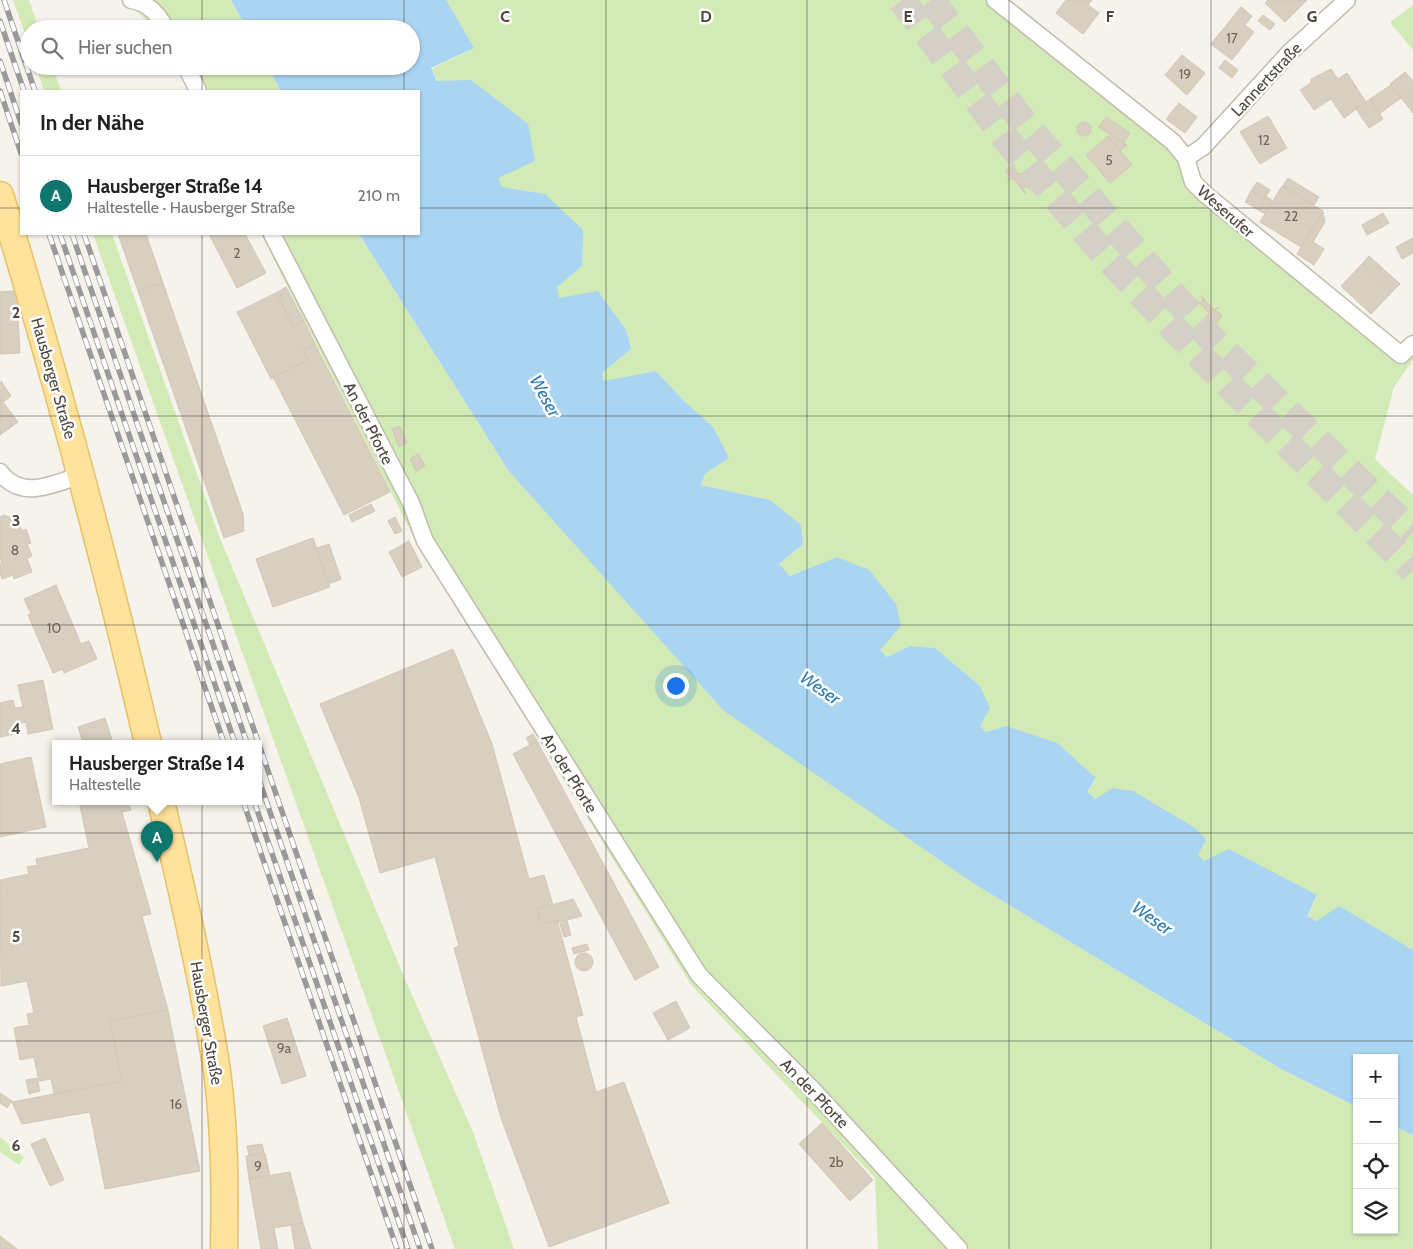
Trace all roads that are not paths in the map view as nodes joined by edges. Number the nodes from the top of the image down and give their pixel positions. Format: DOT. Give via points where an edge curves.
graph roads {
  1 [pos="130,0"];
  2 [pos="995,0"];
  3 [pos="1347,0"];
  4 [pos="161,20"];
  5 [pos="190,75"];
  6 [pos="198,90"];
  7 [pos="1186,158"];
  8 [pos="0,195"];
  9 [pos="273,235"];
  10 [pos="1413,344"];
  11 [pos="0,472"];
  12 [pos="81,475"];
  13 [pos="147,740"];
  14 [pos="162,805"];
  15 [pos="224,1249"];
  16 [pos="959,1249"];
  1 -- 4 [label="street" via="142,2 156,12"];
  2 -- 7 [label="street, Weserufer" via="1173,142"];
  3 -- 7 [label="street, Lannertstraße" via="1288,53 1203,147"];
  5 -- 6 [label="street"];
  7 -- 10 [label="street, Weserufer" via="1193,182 1205,194 1401,356"];
  8 -- 12 [label="main road, Hausberger Straße" via="44,338"];
  9 -- 16 [label="street, An der Pforte" via="411,503 425,541 699,975 812,1090"];
  11 -- 12 [label="street" via="18,487 31,489"];
  12 -- 13 [label="main road, Hausberger Straße"];
  14 -- 15 [label="main road, Hausberger Straße" via="217,1073 225,1170"];
}
